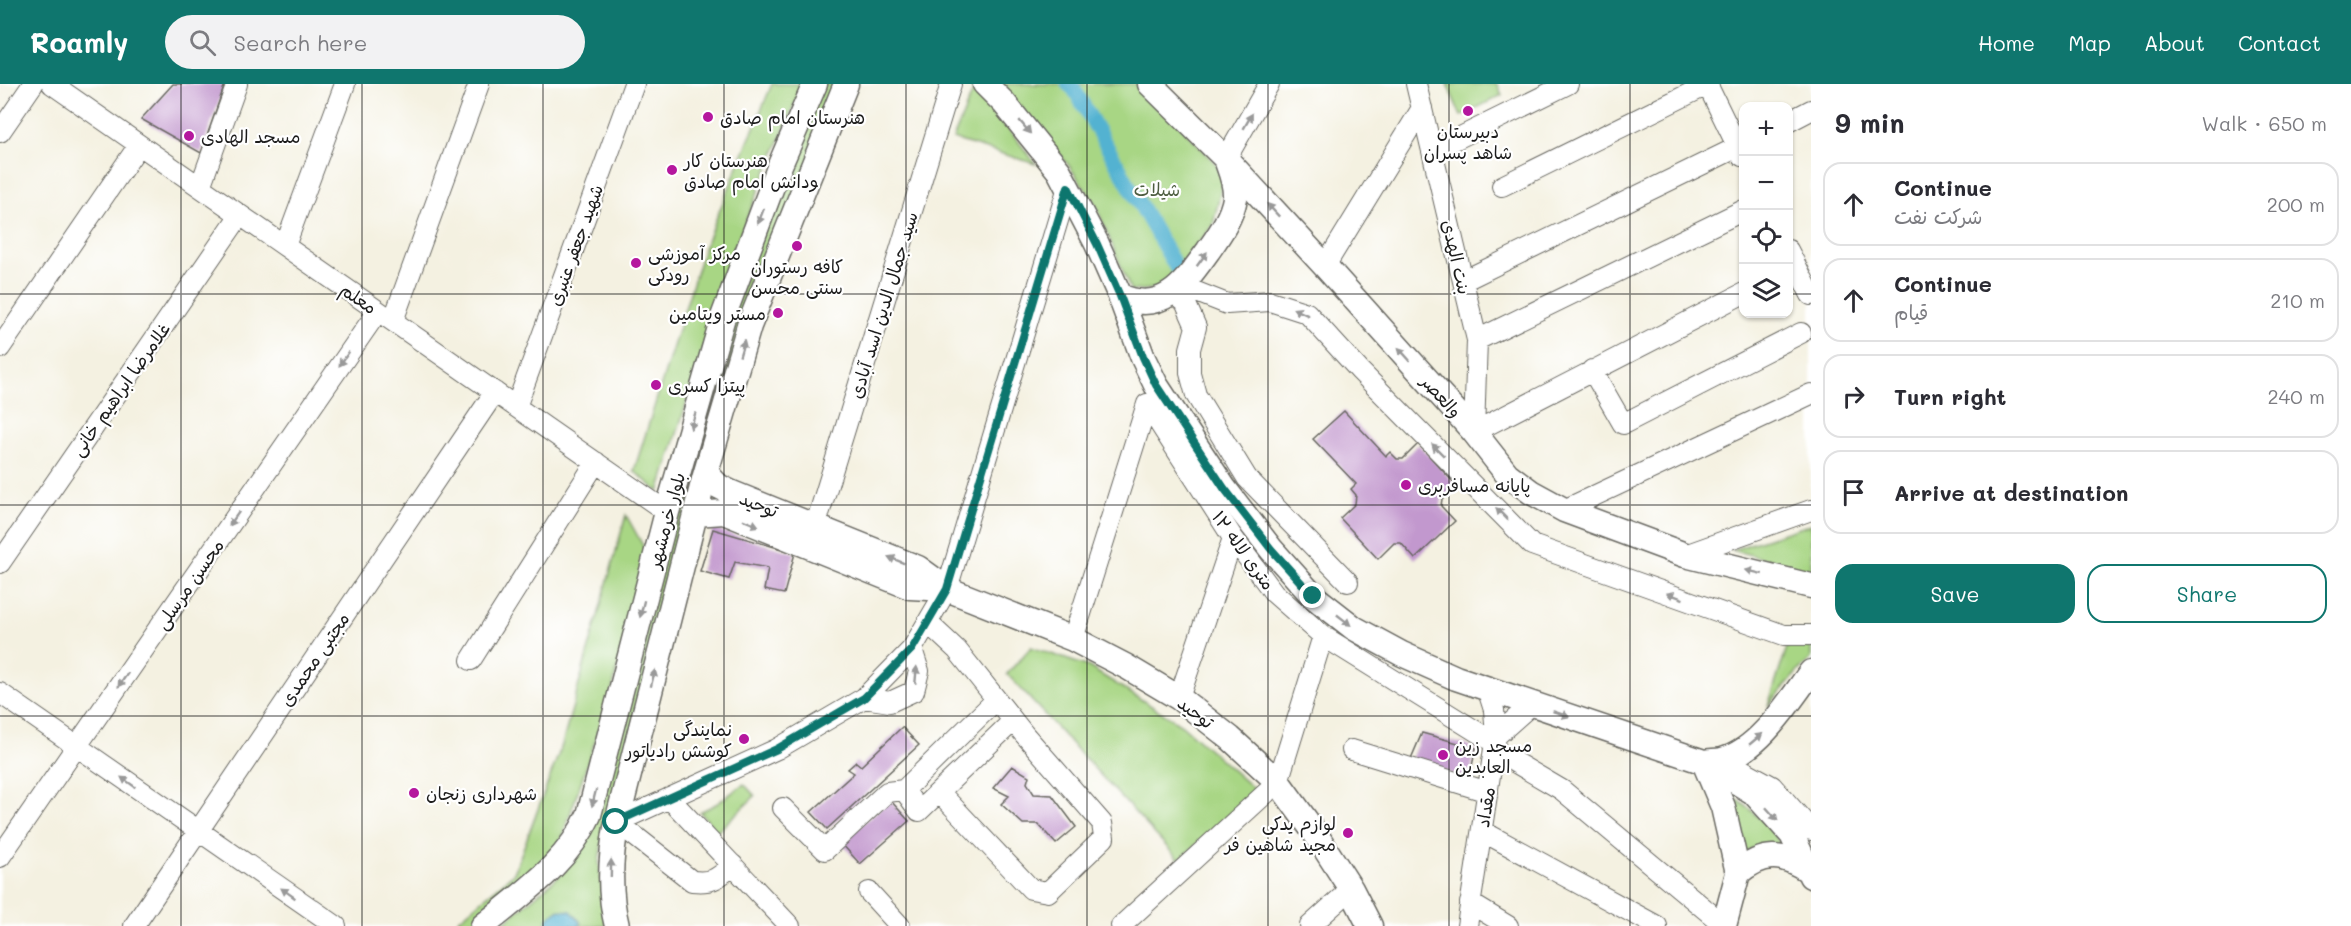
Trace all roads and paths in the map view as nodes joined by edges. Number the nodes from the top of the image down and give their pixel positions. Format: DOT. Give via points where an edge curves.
graph roads {
  1 [pos="33,84"];
  2 [pos="237,84"];
  3 [pos="345,84"];
  4 [pos="479,84"];
  5 [pos="634,84"];
  6 [pos="815,84"];
  7 [pos="846,84"];
  8 [pos="951,84"];
  9 [pos="985,84"];
  10 [pos="1150,84"];
  11 [pos="1269,84"];
  12 [pos="1416,84"];
  13 [pos="1568,84"];
  14 [pos="1707,85"];
  15 [pos="63,87"];
  16 [pos="1422,108"];
  17 [pos="1811,110"];
  18 [pos="1793,119"];
  19 [pos="0,132"];
  20 [pos="139,145"];
  21 [pos="1739,146"];
  22 [pos="1432,151"];
  23 [pos="1739,151"];
  24 [pos="1226,159"];
  25 [pos="1502,186"];
  26 [pos="200,187"];
  27 [pos="1068,187"];
  28 [pos="1739,212"];
  29 [pos="240,215"];
  30 [pos="285,246"];
  31 [pos="1796,261"];
  32 [pos="1325,266"];
  33 [pos="1463,281"];
  34 [pos="1179,288"];
  35 [pos="1739,295"];
  36 [pos="1811,295"];
  37 [pos="1120,296"];
  38 [pos="385,316"];
  39 [pos="1801,333"];
  40 [pos="1477,340"];
  41 [pos="0,348"];
  42 [pos="1592,370"];
  43 [pos="495,392"];
  44 [pos="1811,394"];
  45 [pos="516,407"];
  46 [pos="1474,432"];
  47 [pos="596,462"];
  48 [pos="705,473"];
  49 [pos="728,503"];
  50 [pos="1564,510"];
  51 [pos="1811,510"];
  52 [pos="667,512"];
  53 [pos="695,514"];
  54 [pos="815,527"];
  55 [pos="1233,538"];
  56 [pos="1684,555"];
  57 [pos="0,564"];
  58 [pos="1348,582"];
  59 [pos="1811,586"];
  60 [pos="947,589"];
  61 [pos="928,623"];
  62 [pos="1811,635"];
  63 [pos="1323,636"];
  64 [pos="1072,639"];
  65 [pos="912,649"];
  66 [pos="471,660"];
  67 [pos="1811,672"];
  68 [pos="1487,688"];
  69 [pos="0,693"];
  70 [pos="864,698"];
  71 [pos="1179,698"];
  72 [pos="996,700"];
  73 [pos="1532,704"];
  74 [pos="1013,721"];
  75 [pos="1495,743"];
  76 [pos="77,746"];
  77 [pos="1352,750"];
  78 [pos="1714,761"];
  79 [pos="1278,782"];
  80 [pos="904,790"];
  81 [pos="1488,792"];
  82 [pos="940,793"];
  83 [pos="669,798"];
  84 [pos="783,808"];
  85 [pos="616,822"];
  86 [pos="1811,830"];
  87 [pos="198,831"];
  88 [pos="1482,831"];
  89 [pos="0,857"];
  90 [pos="733,865"];
  91 [pos="1738,873"];
  92 [pos="1810,873"];
  93 [pos="1351,889"];
  94 [pos="869,892"];
  95 [pos="1470,903"];
  96 [pos="1144,919"];
  97 [pos="324,924"];
  98 [pos="1724,925"];
  99 [pos="134,926"];
  100 [pos="483,926"];
  101 [pos="617,926"];
  102 [pos="790,926"];
  103 [pos="900,926"];
  104 [pos="1121,926"];
  105 [pos="1310,926"];
  106 [pos="1370,926"];
  107 [pos="1467,926"];
  108 [pos="1508,926"];
  109 [pos="1657,926"];
  1 -- 19 [label="street"];
  2 -- 26 [label="street"];
  3 -- 30 [label="street"];
  4 -- 38 [label="street, محسن مرسلی"];
  5 -- 45 [label="street, شهید جعفر عنبری"];
  6 -- 52 [label="main road, بلوار خرمشهر, one-way" via="723,317"];
  48 -- 7 [label="main road, بلوار خرمشهر, one-way" via="748,326"];
  8 -- 54 [label="street, سید جمال الدین اسد آبادی"];
  9 -- 27 [label="main road, one-way" via="1040,145"];
  10 -- 24 [label="main road, والعصر"];
  24 -- 11 [label="street, one-way"];
  12 -- 16 [label="street, بنت الهدی"];
  13 -- 22 [label="street"];
  14 -- 21 [label="street"];
  14 -- 25 [label="street"];
  15 -- 20 [label="street, معلم"];
  16 -- 22 [label="street, بنت الهدی"];
  16 -- 32 [label="street"];
  17 -- 18 [label="street"];
  20 -- 26 [label="street, معلم"];
  20 -- 41 [label="street"];
  22 -- 33 [label="street, بنت الهدی"];
  23 -- 33 [label="street"];
  32 -- 24 [label="main road, والعصر, one-way"];
  34 -- 24 [label="main road, one-way" via="1230,213 1234,182"];
  26 -- 29 [label="street, معلم"];
  27 -- 37 [label="main road"];
  27 -- 60 [label="street"];
  28 -- 40 [label="street"];
  29 -- 30 [label="street, معلم"];
  29 -- 57 [label="street, غلامرضا ابراهیم خانی"];
  30 -- 38 [label="street, معلم"];
  31 -- 36 [label="street"];
  46 -- 32 [label="main road, والعصر, one-way"];
  33 -- 40 [label="street, بنت الهدی"];
  34 -- 37 [label="main road" via="1154,301"];
  34 -- 58 [label="street" via="1196,327 1190,350 1190,373 1196,395 1247,478"];
  62 -- 34 [label="street, one-way" via="1784,634 1532,545 1307,313 1270,301 1227,304"];
  35 -- 42 [label="street"];
  37 -- 68 [label="main road, one-way" via="1156,385 1224,488 1313,596 1354,628 1401,654"];
  38 -- 43 [label="street, معلم"];
  38 -- 76 [label="street, محسن مرسلی, one-way"];
  39 -- 42 [label="street" via="1623,424"];
  40 -- 46 [label="street, بنت الهدی"];
  42 -- 46 [label="street"];
  43 -- 45 [label="street, معلم"];
  43 -- 87 [label="street, مجتبی محمدی"];
  44 -- 50 [label="street"];
  45 -- 47 [label="street, معلم"];
  46 -- 50 [label="main road, والعصر" via="1507,474"];
  47 -- 52 [label="street, معلم"];
  47 -- 66 [label="street"];
  48 -- 49 [label="main road, توحید"];
  48 -- 53 [label="main road, بلوار خرمشهر"];
  49 -- 53 [label="main road, توحید"];
  49 -- 54 [label="main road, توحید"];
  49 -- 60 [label="main road, توحید, one-way" via="910,587"];
  50 -- 56 [label="main road, والعصر"];
  51 -- 56 [label="street"];
  52 -- 100 [label="main road, بلوار خرمشهر, one-way" via="586,822 558,864"];
  85 -- 53 [label="main road, بلوار خرمشهر, one-way"];
  60 -- 54 [label="main road, توحید, one-way" via="918,568"];
  55 -- 63 [label="street, ۱۲ متری لاله" via="1274,593"];
  55 -- 64 [label="street, ۱۲ متری لاله" via="1146,404"];
  55 -- 71 [label="street"];
  59 -- 56 [label="main road, والعصر, one-way"];
  60 -- 61 [label="street"];
  60 -- 64 [label="main road, توحید"];
  61 -- 65 [label="street"];
  61 -- 72 [label="street" via="957,650"];
  63 -- 75 [label="street, ۱۲ متری لاله"];
  63 -- 79 [label="street"];
  64 -- 71 [label="main road, توحید"];
  65 -- 70 [label="street"];
  70 -- 65 [label="street, one-way" via="890,702 914,691 919,670"];
  78 -- 67 [label="main road, one-way" via="1750,745 1768,729"];
  68 -- 73 [label="main road"];
  68 -- 75 [label="street, مقداد" via="1494,710"];
  69 -- 76 [label="street"];
  70 -- 83 [label="street" via="777,749"];
  71 -- 79 [label="main road, توحید"];
  72 -- 74 [label="street"];
  72 -- 80 [label="street"];
  73 -- 75 [label="street"];
  73 -- 78 [label="main road, one-way"];
  74 -- 82 [label="street"];
  74 -- 82 [label="street" via="1102,823 1104,838 1048,892 1031,889"];
  75 -- 81 [label="street, مقداد"];
  75 -- 98 [label="street, ۱۲ متری لاله" via="1562,790"];
  87 -- 76 [label="street, one-way"];
  76 -- 89 [label="street, محسن مرسلی"];
  77 -- 81 [label="street"];
  78 -- 86 [label="street" via="1773,786"];
  78 -- 91 [label="main road"];
  78 -- 92 [label="main road, one-way" via="1753,792 1792,835"];
  79 -- 93 [label="main road, توحید"];
  79 -- 96 [label="street"];
  80 -- 82 [label="street" via="919,811"];
  80 -- 84 [label="street" via="887,792 825,850"];
  81 -- 88 [label="street, مقداد"];
  83 -- 85 [label="street"];
  83 -- 90 [label="street"];
  85 -- 90 [label="street" via="692,881 707,883"];
  101 -- 85 [label="main road, بلوار خرمشهر, one-way" via="611,882"];
  97 -- 87 [label="street, one-way"];
  87 -- 99 [label="street, مجتبی محمدی"];
  88 -- 95 [label="street, مقداد"];
  88 -- 109 [label="street"];
  90 -- 102 [label="street"];
  91 -- 92 [label="main road" via="1757,860 1781,857 1796,861"];
  91 -- 98 [label="main road"];
  93 -- 105 [label="street"];
  93 -- 106 [label="main road, توحید"];
  94 -- 103 [label="street"];
  95 -- 107 [label="street, مقداد"];
  95 -- 108 [label="street"];
  96 -- 104 [label="street"];
}
